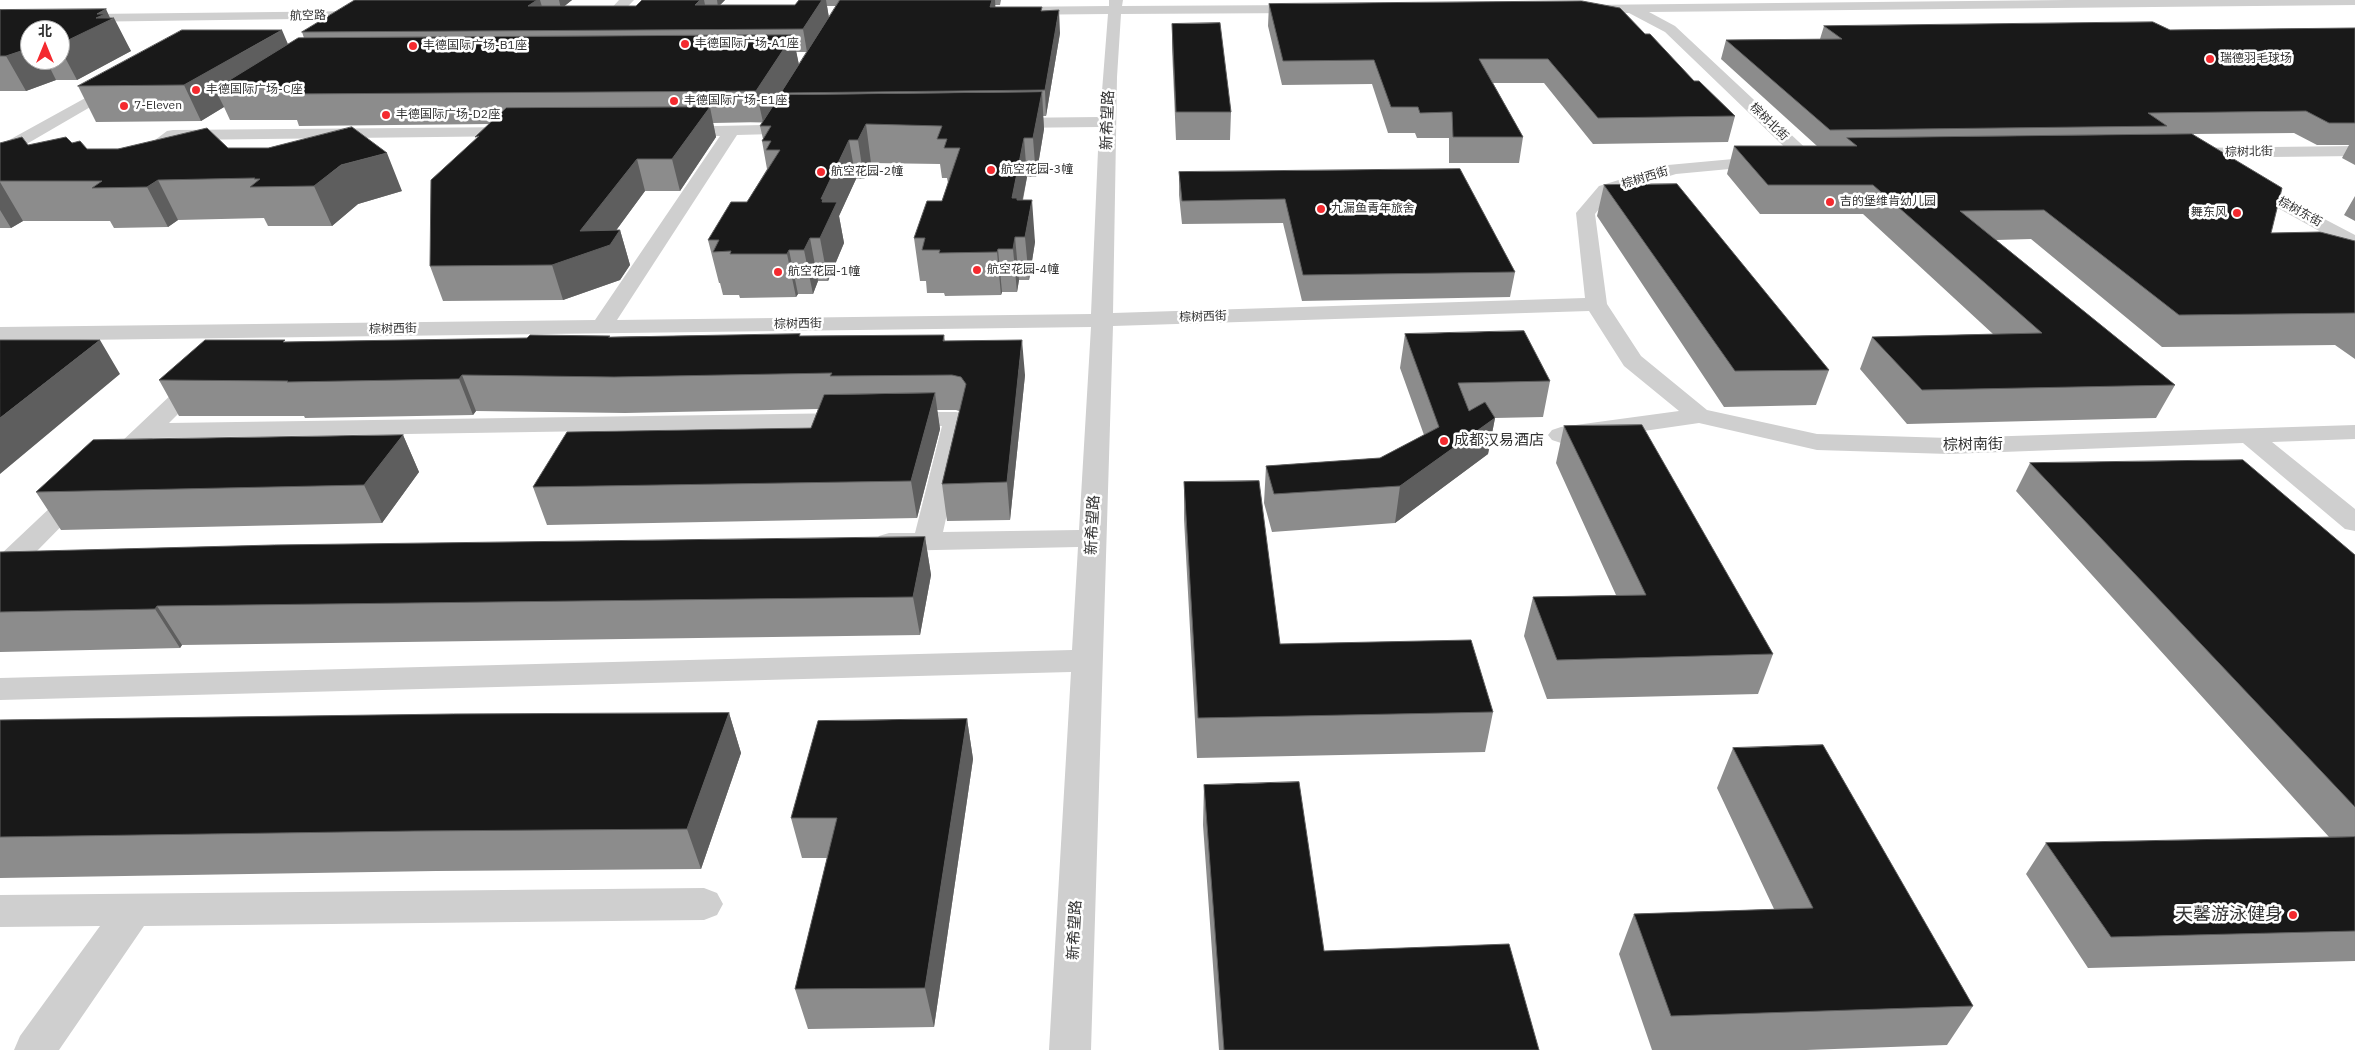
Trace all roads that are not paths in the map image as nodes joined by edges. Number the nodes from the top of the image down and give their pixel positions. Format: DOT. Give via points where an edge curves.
graph roads {
  1 [pos="627,0"];
  2 [pos="2355,1"];
  3 [pos="1625,4"];
  4 [pos="1116,5"];
  5 [pos="1570,8"];
  6 [pos="1323,9"];
  7 [pos="988,11"];
  8 [pos="634,13"];
  9 [pos="377,15"];
  10 [pos="0,19"];
  11 [pos="128,80"];
  12 [pos="794,87"];
  13 [pos="217,119"];
  14 [pos="1108,122"];
  15 [pos="994,123"];
  16 [pos="790,124"];
  17 [pos="771,125"];
  18 [pos="732,130"];
  19 [pos="662,131"];
  20 [pos="532,132"];
  21 [pos="192,135"];
  22 [pos="2355,151"];
  23 [pos="128,152"];
  24 [pos="0,153"];
  25 [pos="30,153"];
  26 [pos="2192,153"];
  27 [pos="2172,154"];
  28 [pos="1818,160"];
  29 [pos="2355,243"];
  30 [pos="1596,304"];
  31 [pos="1102,320"];
  32 [pos="602,326"];
  33 [pos="251,331"];
  34 [pos="0,334"];
  35 [pos="1699,416"];
  36 [pos="147,431"];
  37 [pos="2355,432"];
  38 [pos="1561,435"];
  39 [pos="2249,436"];
  40 [pos="2355,522"];
  41 [pos="1092,538"];
  42 [pos="927,542"];
  43 [pos="867,543"];
  44 [pos="60,560"];
  45 [pos="1087,661"];
  46 [pos="0,689"];
  47 [pos="704,904"];
  48 [pos="134,908"];
  49 [pos="0,910"];
  50 [pos="35,1050"];
  51 [pos="1070,1050"];
  1 -- 8 [label="street" via="609,13"];
  2 -- 3 [label="street"];
  3 -- 5 [label="street"];
  3 -- 28 [label="street, 棕树北街" via="1670,29"];
  4 -- 6 [label="street"];
  4 -- 7 [label="street"];
  4 -- 14 [label="street, 新希望路"];
  9 -- 10 [label="street, 航空路" via="239,10 215,24"];
  11 -- 24 [label="street"];
  12 -- 17 [label="street"];
  13 -- 21 [label="street"];
  14 -- 15 [label="street"];
  14 -- 31 [label="street, 新希望路"];
  16 -- 17 [label="street"];
  17 -- 18 [label="street" via="768,130"];
  18 -- 19 [label="street"];
  18 -- 32 [label="street"];
  20 -- 21 [label="street"];
  21 -- 23 [label="street" via="173,136 156,151"];
  22 -- 26 [label="street, 棕树北街"];
  24 -- 25 [label="street"];
  26 -- 27 [label="street, 棕树北街"];
  26 -- 29 [label="street, 棕树东街"];
  28 -- 30 [label="street, 棕树西街" via="1770,160 1674,169 1606,190 1584,213"];
  30 -- 31 [label="street, 棕树西街"];
  30 -- 35 [label="street, 棕树西街" via="1632,361"];
  31 -- 32 [label="street, 棕树西街"];
  31 -- 41 [label="street, 新希望路"];
  32 -- 33 [label="street, 棕树西街"];
  33 -- 34 [label="street, 棕树西街"];
  33 -- 36 [label="street"];
  35 -- 38 [label="street"];
  35 -- 39 [label="street, 棕树南街" via="1817,442 1949,446"];
  36 -- 42 [label="street" via="956,418"];
  36 -- 44 [label="street" via="10,560"];
  37 -- 39 [label="street, 棕树南街"];
  39 -- 40 [label="street"];
  41 -- 42 [label="street"];
  41 -- 45 [label="street, 新希望路"];
  42 -- 43 [label="street"];
  45 -- 46 [label="street"];
  45 -- 51 [label="street, 新希望路"];
  47 -- 48 [label="street"];
  48 -- 49 [label="street"];
  48 -- 50 [label="street"];
}
